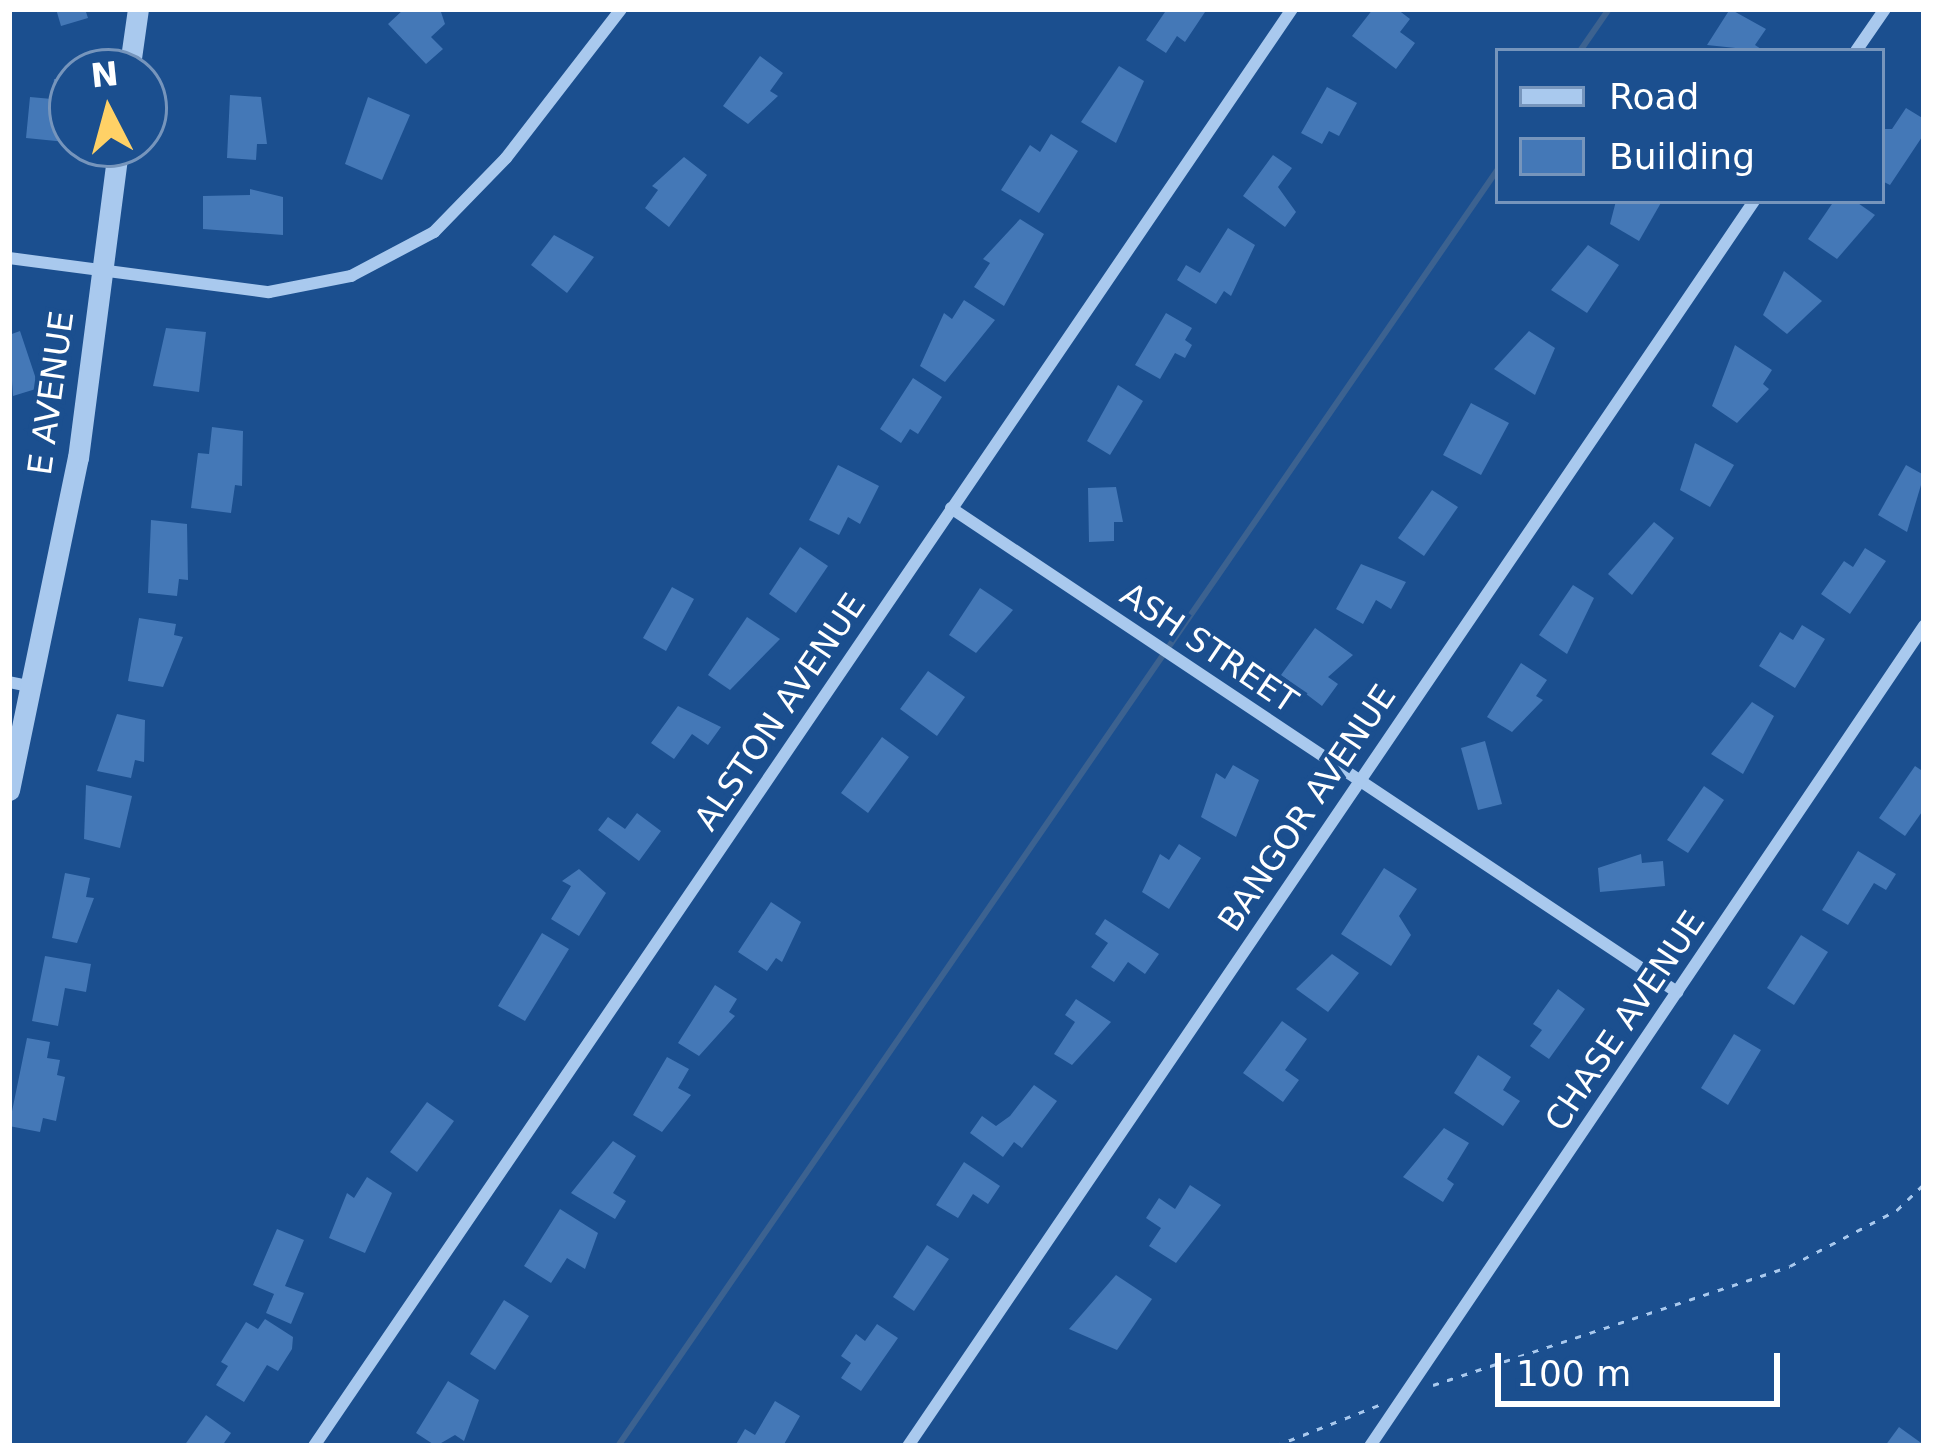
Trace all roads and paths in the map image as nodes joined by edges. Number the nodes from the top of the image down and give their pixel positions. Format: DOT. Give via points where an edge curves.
graph roads {
  1 [pos="139,9"];
  2 [pos="621,9"];
  3 [pos="1292,9"];
  4 [pos="1885,9"];
  5 [pos="133,48"];
  6 [pos="1858,48"];
  7 [pos="115,168"];
  8 [pos="1752,204"];
  9 [pos="9,258"];
  10 [pos="100,272"];
  11 [pos="952,508"];
  12 [pos="1924,626"];
  13 [pos="9,682"];
  14 [pos="33,687"];
  15 [pos="1359,780"];
  16 [pos="9,790"];
  17 [pos="1677,992"];
  18 [pos="1924,1184"];
  19 [pos="1405,1394"];
  20 [pos="314,1446"];
  21 [pos="908,1446"];
  22 [pos="1275,1446"];
  23 [pos="1370,1446"];
  1 -- 5 [label="street"];
  2 -- 10 [label="street" via="506,158 434,232 351,276 269,292"];
  3 -- 11 [label="street, ALSTON AVENUE"];
  4 -- 6 [label="street"];
  7 -- 10 [label="street, E AVENUE"];
  8 -- 15 [label="street, BANGOR AVENUE"];
  9 -- 10 [label="street"];
  10 -- 14 [label="street, E AVENUE" via="79,458"];
  11 -- 15 [label="street, ASH STREET"];
  11 -- 20 [label="street, ALSTON AVENUE"];
  12 -- 17 [label="street, CHASE AVENUE"];
  13 -- 14 [label="street"];
  14 -- 16 [label="street, E AVENUE"];
  15 -- 17 [label="street, ASH STREET"];
  15 -- 21 [label="street, BANGOR AVENUE"];
  17 -- 19 [label="street, CHASE AVENUE"];
  18 -- 19 [label="path" via="1897,1210 1790,1266"];
  19 -- 22 [label="path"];
  19 -- 23 [label="street, CHASE AVENUE"];
}
